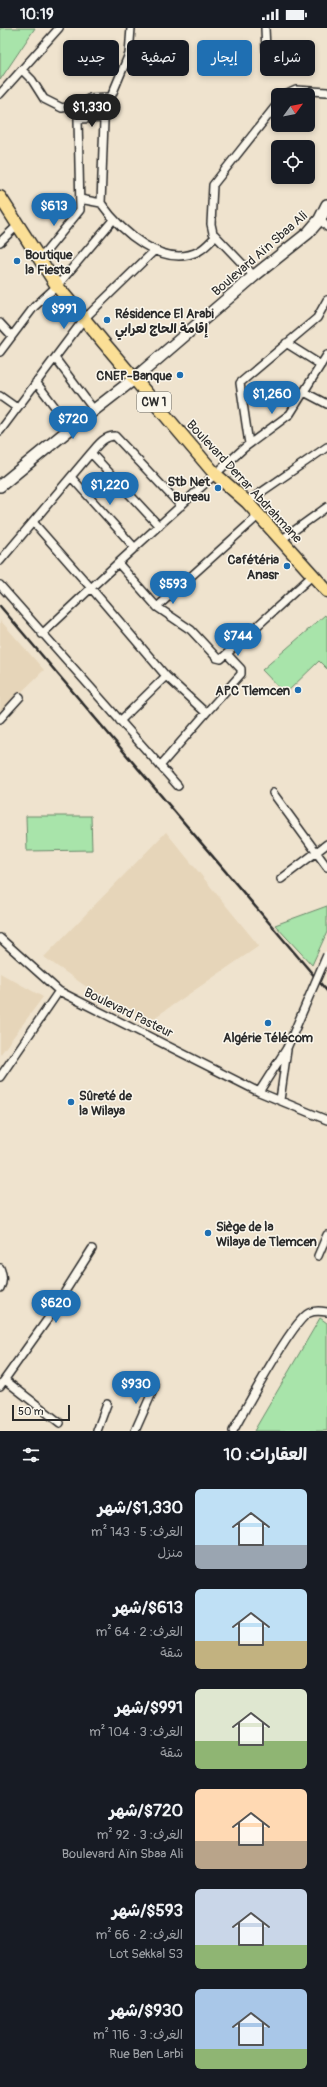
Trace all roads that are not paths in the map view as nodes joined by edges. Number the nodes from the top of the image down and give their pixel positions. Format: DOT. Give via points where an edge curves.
graph roads {
  1 [pos="59,28"];
  2 [pos="130,28"];
  3 [pos="266,28"];
  4 [pos="266,40"];
  5 [pos="22,70"];
  6 [pos="315,91"];
  7 [pos="327,92"];
  8 [pos="0,94"];
  9 [pos="111,97"];
  10 [pos="271,112"];
  11 [pos="105,118"];
  12 [pos="0,197"];
  13 [pos="80,199"];
  14 [pos="101,203"];
  15 [pos="327,205"];
  16 [pos="113,220"];
  17 [pos="324,223"];
  18 [pos="18,225"];
  19 [pos="216,236"];
  20 [pos="0,242"];
  21 [pos="154,251"];
  22 [pos="40,259"];
  23 [pos="254,276"];
  24 [pos="57,286"];
  25 [pos="327,300"];
  26 [pos="84,319"];
  27 [pos="0,323"];
  28 [pos="12,336"];
  29 [pos="286,343"];
  30 [pos="0,352"];
  31 [pos="327,355"];
  32 [pos="55,358"];
  33 [pos="321,365"];
  34 [pos="134,379"];
  35 [pos="36,382"];
  36 [pos="304,392"];
  37 [pos="0,396"];
  38 [pos="327,404"];
  39 [pos="17,408"];
  40 [pos="94,410"];
  41 [pos="70,428"];
  42 [pos="0,431"];
  43 [pos="249,444"];
  44 [pos="327,447"];
  45 [pos="91,453"];
  46 [pos="215,474"];
  47 [pos="71,477"];
  48 [pos="0,486"];
  49 [pos="247,502"];
  50 [pos="181,506"];
  51 [pos="327,508"];
  52 [pos="259,515"];
  53 [pos="33,522"];
  54 [pos="159,526"];
  55 [pos="281,540"];
  56 [pos="135,548"];
  57 [pos="0,561"];
  58 [pos="118,563"];
  59 [pos="313,575"];
  60 [pos="0,585"];
  61 [pos="91,588"];
  62 [pos="327,591"];
  63 [pos="157,606"];
  64 [pos="42,634"];
  65 [pos="227,654"];
  66 [pos="166,676"];
  67 [pos="20,697"];
  68 [pos="206,713"];
  69 [pos="0,719"];
  70 [pos="120,721"];
  71 [pos="160,766"];
  72 [pos="178,786"];
  73 [pos="274,793"];
  74 [pos="327,844"];
  75 [pos="317,853"];
  76 [pos="327,867"];
  77 [pos="281,879"];
  78 [pos="0,938"];
  79 [pos="327,955"];
  80 [pos="59,991"];
  81 [pos="288,1048"];
  82 [pos="0,1076"];
  83 [pos="259,1092"];
  84 [pos="280,1100"];
  85 [pos="327,1120"];
  86 [pos="327,1235"];
  87 [pos="92,1249"];
  88 [pos="318,1256"];
  89 [pos="0,1268"];
  90 [pos="0,1288"];
  91 [pos="327,1312"];
  92 [pos="2,1383"];
  93 [pos="155,1386"];
  94 [pos="107,1404"];
  95 [pos="60,1423"];
  96 [pos="97,1431"];
  97 [pos="135,1431"];
  98 [pos="233,1431"];
  1 -- 5 [label="street"];
  2 -- 9 [label="street" via="129,54"];
  3 -- 4 [label="street"];
  5 -- 8 [label="street"];
  5 -- 9 [label="street" via="44,99 62,108 78,105 90,98"];
  6 -- 7 [label="street"];
  9 -- 11 [label="street"];
  10 -- 19 [label="street" via="214,185 211,224"];
  11 -- 13 [label="street" via="78,119"];
  11 -- 14 [label="street"];
  12 -- 18 [label="main road, Boulevard Derrar Abdrahmane / CW 1"];
  13 -- 14 [label="street"];
  13 -- 22 [label="street" via="80,210"];
  14 -- 16 [label="street"];
  15 -- 17 [label="main road, Boulevard Aïn Sbaa Ali"];
  16 -- 21 [label="street"];
  16 -- 24 [label="street"];
  17 -- 23 [label="main road, Boulevard Aïn Sbaa Ali"];
  18 -- 20 [label="street"];
  18 -- 22 [label="main road, Boulevard Derrar Abdrahmane / CW 1"];
  19 -- 21 [label="street" via="200,251 189,254 177,255"];
  19 -- 23 [label="street"];
  21 -- 26 [label="street"];
  22 -- 24 [label="main road, Boulevard Derrar Abdrahmane / CW 1"];
  23 -- 34 [label="main road, Boulevard Aïn Sbaa Ali"];
  24 -- 26 [label="main road, Boulevard Derrar Abdrahmane / CW 1"];
  24 -- 28 [label="street" via="34,307"];
  25 -- 29 [label="street" via="317,318"];
  26 -- 32 [label="street"];
  26 -- 34 [label="main road, Boulevard Derrar Abdrahmane / CW 1"];
  27 -- 28 [label="street"];
  28 -- 30 [label="street"];
  29 -- 33 [label="street"];
  29 -- 43 [label="street" via="240,383"];
  31 -- 33 [label="street"];
  32 -- 35 [label="street"];
  32 -- 40 [label="street"];
  33 -- 36 [label="street"];
  34 -- 40 [label="main road, Boulevard Aïn Sbaa Ali"];
  34 -- 46 [label="main road, Boulevard Derrar Abdrahmane / CW 1"];
  35 -- 39 [label="street"];
  35 -- 41 [label="street"];
  36 -- 38 [label="street"];
  36 -- 43 [label="street" via="290,414"];
  37 -- 39 [label="street"];
  39 -- 42 [label="street"];
  40 -- 41 [label="main road, Boulevard Aïn Sbaa Ali"];
  41 -- 48 [label="main road, Boulevard Aïn Sbaa Ali"];
  43 -- 46 [label="street"];
  44 -- 49 [label="street"];
  45 -- 47 [label="street"];
  45 -- 50 [label="street" via="109,436 115,436"];
  45 -- 54 [label="street"];
  46 -- 49 [label="main road, Boulevard Derrar Abdrahmane / CW 1"];
  46 -- 50 [label="street"];
  47 -- 53 [label="street"];
  47 -- 56 [label="street"];
  49 -- 52 [label="main road, Boulevard Derrar Abdrahmane / CW 1"];
  50 -- 54 [label="street"];
  51 -- 55 [label="street"];
  52 -- 55 [label="main road, Boulevard Derrar Abdrahmane / CW 1"];
  52 -- 63 [label="street"];
  53 -- 57 [label="street"];
  53 -- 61 [label="street"];
  54 -- 56 [label="street"];
  55 -- 59 [label="main road, Boulevard Derrar Abdrahmane / CW 1"];
  56 -- 58 [label="street"];
  58 -- 61 [label="street"];
  58 -- 63 [label="street"];
  59 -- 62 [label="main road, Boulevard Derrar Abdrahmane / CW 1"];
  59 -- 65 [label="street"];
  60 -- 64 [label="street"];
  61 -- 64 [label="street"];
  61 -- 66 [label="street"];
  63 -- 65 [label="street" via="191,630 217,658 221,659"];
  64 -- 70 [label="street"];
  65 -- 68 [label="street" via="241,669 241,674"];
  66 -- 68 [label="street"];
  66 -- 70 [label="street"];
  67 -- 69 [label="street"];
  68 -- 71 [label="street"];
  70 -- 71 [label="street"];
  71 -- 72 [label="street"];
  73 -- 75 [label="street"];
  74 -- 75 [label="street"];
  75 -- 76 [label="street"];
  75 -- 77 [label="street"];
  78 -- 80 [label="street, Boulevard Pasteur"];
  79 -- 81 [label="street, bridge"];
  80 -- 82 [label="street"];
  80 -- 83 [label="street, Boulevard Pasteur"];
  81 -- 83 [label="street"];
  81 -- 84 [label="street"];
  83 -- 84 [label="street, Boulevard Pasteur"];
  84 -- 85 [label="street, Boulevard Pasteur"];
  86 -- 88 [label="street"];
  87 -- 92 [label="street" via="47,1320"];
  89 -- 90 [label="street" via="3,1275"];
  91 -- 98 [label="street" via="309,1313 300,1320"];
  92 -- 95 [label="street"];
  93 -- 97 [label="street"];
  94 -- 96 [label="street"];
}
